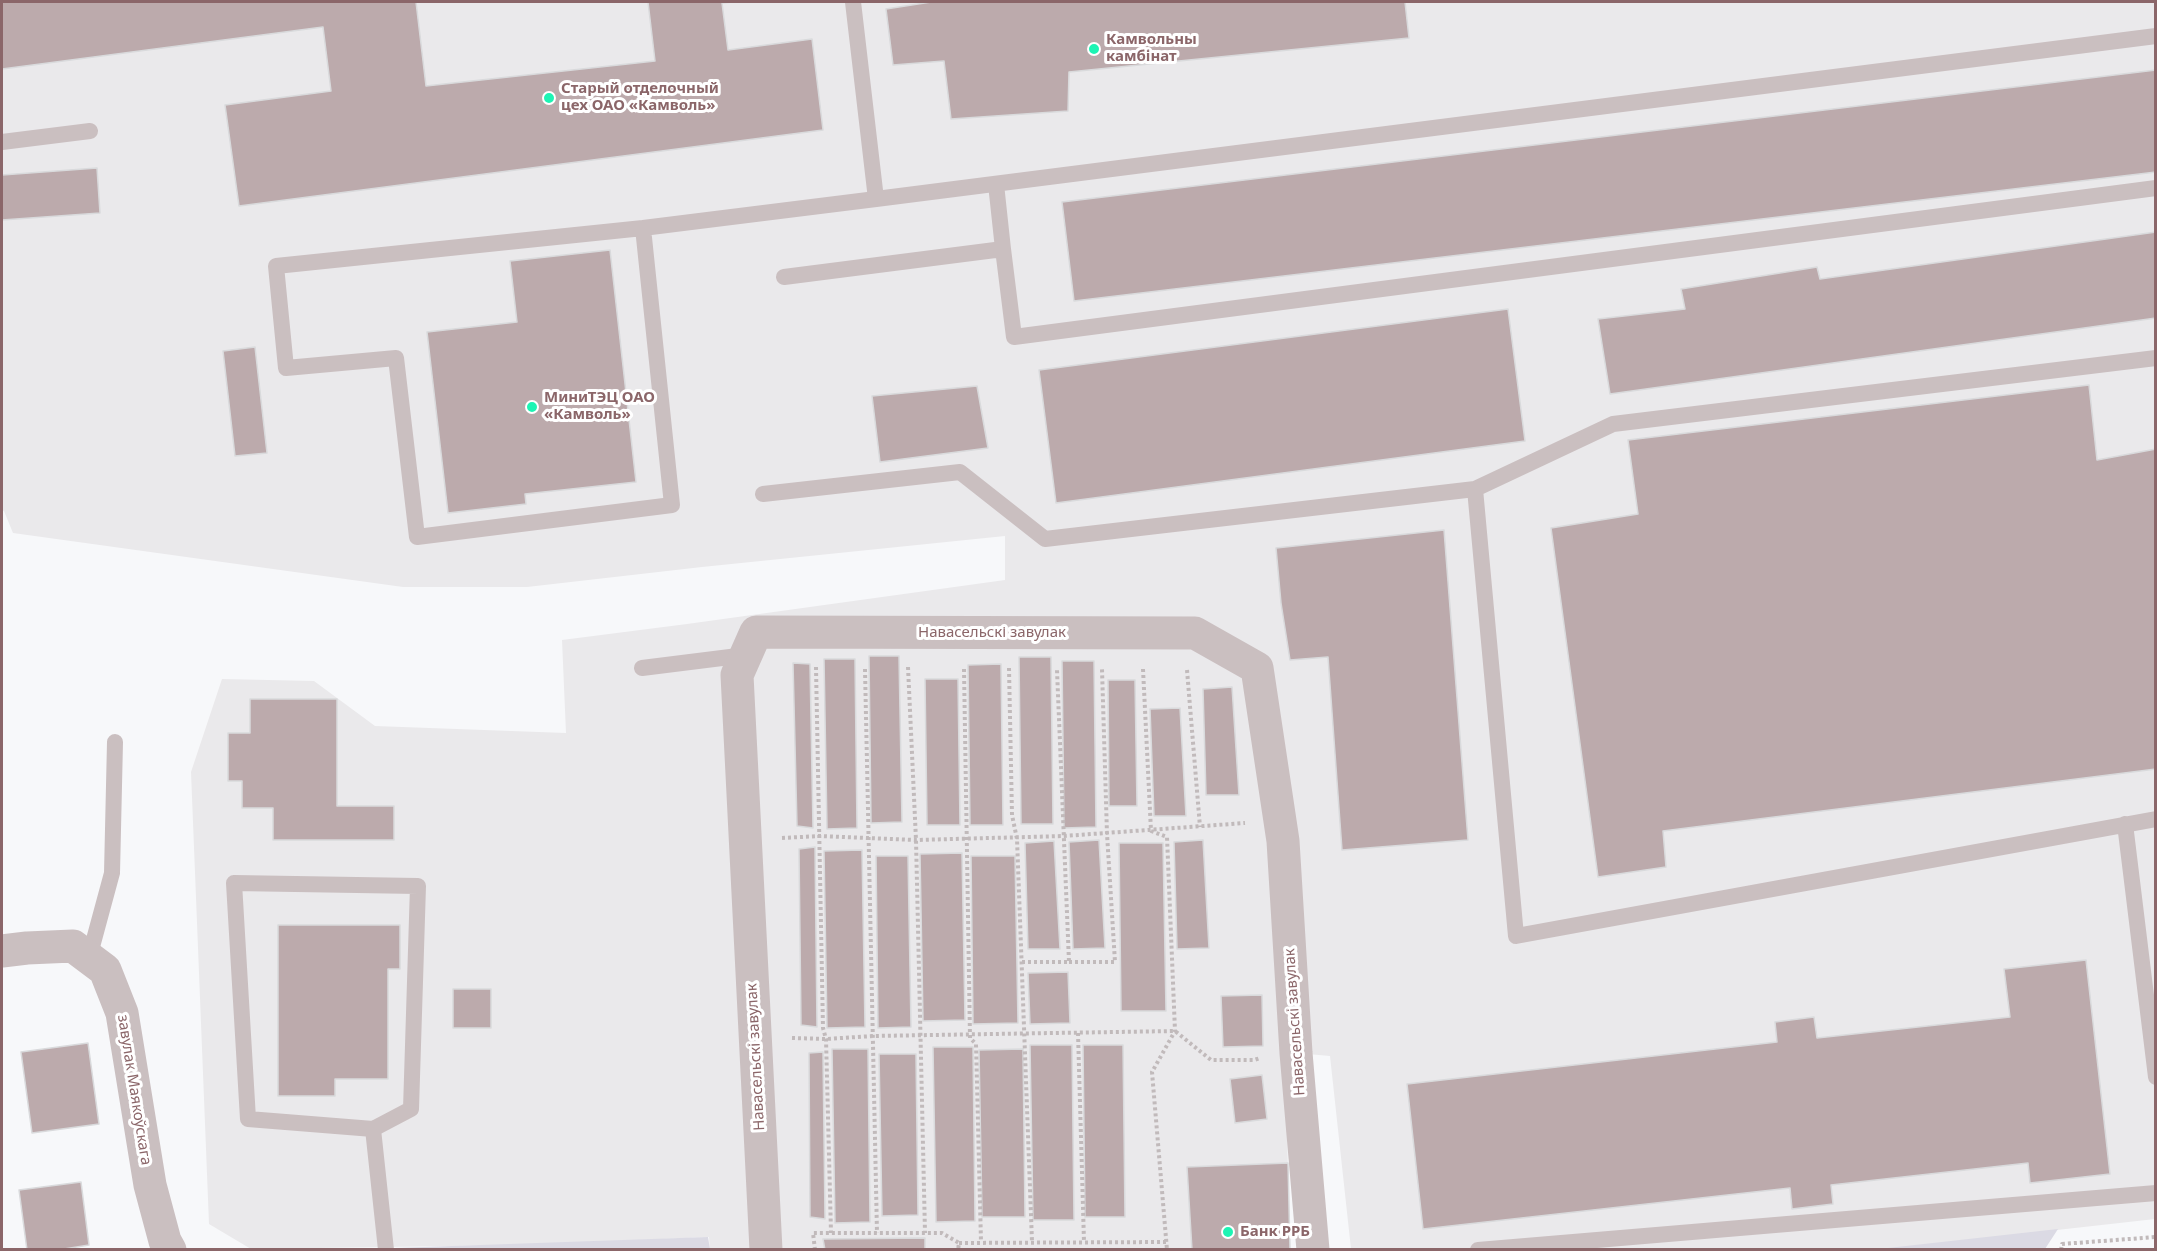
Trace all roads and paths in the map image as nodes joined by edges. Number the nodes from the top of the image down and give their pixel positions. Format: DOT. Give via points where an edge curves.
graph roads {
  1 [pos="853,2"];
  2 [pos="2156,36"];
  3 [pos="90,132"];
  4 [pos="2,142"];
  5 [pos="996,184"];
  6 [pos="2156,188"];
  7 [pos="876,199"];
  8 [pos="643,228"];
  9 [pos="1003,249"];
  10 [pos="784,277"];
  11 [pos="2156,358"];
  12 [pos="1475,489"];
  13 [pos="763,494"];
  14 [pos="816,633"];
  15 [pos="864,633"];
  16 [pos="906,633"];
  17 [pos="963,633"];
  18 [pos="1008,633"];
  19 [pos="1055,633"];
  20 [pos="1101,633"];
  21 [pos="1141,633"];
  22 [pos="1184,633"];
  23 [pos="746,655"];
  24 [pos="642,668"];
  25 [pos="115,742"];
  26 [pos="2156,819"];
  27 [pos="1281,820"];
  28 [pos="2125,824"];
  29 [pos="1200,827"];
  30 [pos="1150,831"];
  31 [pos="1107,834"];
  32 [pos="820,836"];
  33 [pos="1016,836"];
  34 [pos="1064,836"];
  35 [pos="967,838"];
  36 [pos="869,839"];
  37 [pos="745,840"];
  38 [pos="915,840"];
  39 [pos="2,951"];
  40 [pos="89,958"];
  41 [pos="1022,962"];
  42 [pos="1069,962"];
  43 [pos="1175,1031"];
  44 [pos="1025,1033"];
  45 [pos="1078,1033"];
  46 [pos="970,1034"];
  47 [pos="920,1035"];
  48 [pos="755,1036"];
  49 [pos="873,1036"];
  50 [pos="826,1039"];
  51 [pos="1296,1045"];
  52 [pos="2156,1077"];
  53 [pos="373,1129"];
  54 [pos="2156,1193"];
  55 [pos="831,1233"];
  56 [pos="877,1233"];
  57 [pos="925,1233"];
  58 [pos="2156,1237"];
  59 [pos="981,1242"];
  60 [pos="1032,1242"];
  61 [pos="1084,1242"];
  62 [pos="1166,1242"];
  63 [pos="959,1243"];
  64 [pos="170,1250"];
  65 [pos="386,1250"];
  66 [pos="766,1250"];
  67 [pos="815,1250"];
  68 [pos="958,1250"];
  69 [pos="1167,1250"];
  70 [pos="1313,1250"];
  71 [pos="1478,1250"];
  72 [pos="2061,1250"];
  1 -- 7 [label="lane"];
  2 -- 5 [label="lane"];
  3 -- 4 [label="lane"];
  5 -- 7 [label="lane"];
  5 -- 9 [label="lane"];
  6 -- 9 [label="lane" via="1014,337"];
  7 -- 8 [label="lane"];
  8 -- 8 [label="lane" via="276,266 286,368 396,358 417,537 672,505"];
  9 -- 10 [label="lane"];
  11 -- 12 [label="lane" via="1613,424"];
  12 -- 13 [label="lane" via="1045,539 960,472"];
  12 -- 28 [label="lane" via="1516,936"];
  14 -- 15 [label="street, Навасельскі завулак"];
  14 -- 23 [label="street, Навасельскі завулак" via="756,633"];
  14 -- 32 [label="path"];
  15 -- 16 [label="street, Навасельскі завулак"];
  15 -- 36 [label="path"];
  16 -- 17 [label="street, Навасельскі завулак"];
  16 -- 38 [label="path"];
  17 -- 18 [label="street, Навасельскі завулак"];
  17 -- 35 [label="path"];
  18 -- 19 [label="street, Навасельскі завулак"];
  18 -- 33 [label="path" via="1012,815"];
  19 -- 20 [label="street, Навасельскі завулак"];
  19 -- 34 [label="path"];
  20 -- 21 [label="street, Навасельскі завулак"];
  20 -- 31 [label="path"];
  21 -- 22 [label="street, Навасельскі завулак"];
  21 -- 30 [label="path"];
  22 -- 27 [label="street, Навасельскі завулак" via="1195,633 1257,668"];
  22 -- 29 [label="path"];
  23 -- 24 [label="lane"];
  23 -- 37 [label="street, Навасельскі завулак" via="737,675"];
  25 -- 40 [label="lane" via="112,873"];
  26 -- 28 [label="lane"];
  27 -- 29 [label="path"];
  27 -- 51 [label="street, Навасельскі завулак"];
  28 -- 52 [label="lane"];
  29 -- 30 [label="path"];
  30 -- 31 [label="path"];
  30 -- 43 [label="path" via="1167,837"];
  31 -- 34 [label="path"];
  31 -- 42 [label="path" via="1115,962"];
  32 -- 36 [label="path"];
  32 -- 37 [label="path"];
  32 -- 50 [label="path"];
  33 -- 34 [label="path"];
  33 -- 35 [label="path"];
  33 -- 41 [label="path"];
  34 -- 42 [label="path"];
  35 -- 38 [label="path"];
  35 -- 46 [label="path"];
  36 -- 38 [label="path"];
  36 -- 49 [label="path"];
  37 -- 48 [label="street, Навасельскі завулак"];
  38 -- 47 [label="path"];
  39 -- 40 [label="street, завулак Маякоўскага" via="73,946"];
  40 -- 64 [label="street, завулак Маякоўскага" via="105,970 122,1013 150,1185"];
  41 -- 42 [label="path"];
  41 -- 44 [label="path"];
  43 -- 45 [label="path"];
  43 -- 51 [label="path" via="1211,1060 1254,1060"];
  43 -- 62 [label="path" via="1152,1072"];
  44 -- 45 [label="path"];
  44 -- 46 [label="path"];
  44 -- 60 [label="path"];
  45 -- 61 [label="path"];
  46 -- 47 [label="path"];
  46 -- 59 [label="path" via="976,1044"];
  47 -- 49 [label="path"];
  47 -- 57 [label="path"];
  48 -- 50 [label="path"];
  48 -- 66 [label="street, Навасельскі завулак"];
  49 -- 50 [label="path"];
  49 -- 56 [label="path"];
  50 -- 55 [label="path"];
  51 -- 70 [label="street, Навасельскі завулак"];
  53 -- 53 [label="lane" via="411,1109 418,886 234,883 248,1119"];
  53 -- 65 [label="lane"];
  54 -- 71 [label="lane"];
  55 -- 56 [label="path"];
  55 -- 67 [label="path" via="813,1233"];
  56 -- 57 [label="path"];
  57 -- 63 [label="path" via="942,1233"];
  58 -- 72 [label="path" via="2062,1244"];
  59 -- 60 [label="path"];
  59 -- 63 [label="path"];
  60 -- 61 [label="path"];
  61 -- 62 [label="path"];
  62 -- 69 [label="path"];
  63 -- 68 [label="path"];
}
